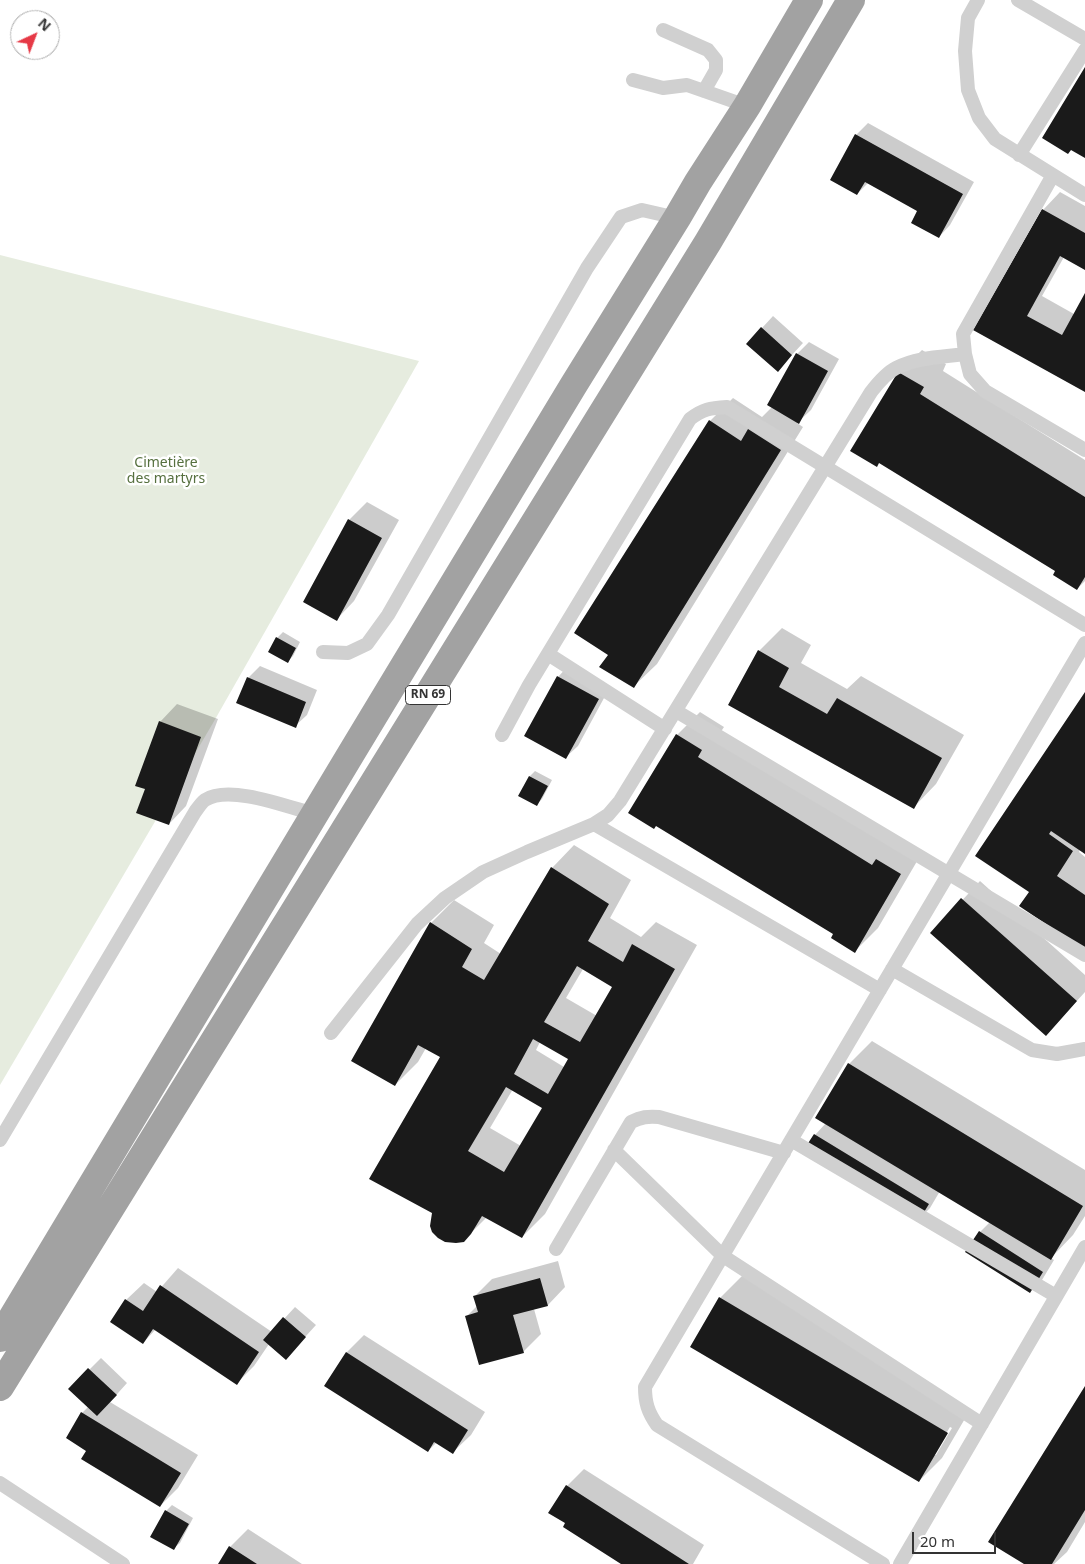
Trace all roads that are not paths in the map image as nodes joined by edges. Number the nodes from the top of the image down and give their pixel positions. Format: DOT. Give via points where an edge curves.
graph roads {
  1 [pos="809,0"];
  2 [pos="852,0"];
  3 [pos="978,0"];
  4 [pos="1018,0"];
  5 [pos="663,30"];
  6 [pos="1085,39"];
  7 [pos="1085,50"];
  8 [pos="633,80"];
  9 [pos="704,91"];
  10 [pos="747,106"];
  11 [pos="1019,155"];
  12 [pos="1053,176"];
  13 [pos="1085,195"];
  14 [pos="677,218"];
  15 [pos="965,354"];
  16 [pos="1085,450"];
  17 [pos="825,467"];
  18 [pos="1085,625"];
  19 [pos="1085,643"];
  20 [pos="323,652"];
  21 [pos="548,654"];
  22 [pos="676,711"];
  23 [pos="665,729"];
  24 [pos="502,735"];
  25 [pos="314,814"];
  26 [pos="594,824"];
  27 [pos="948,874"];
  28 [pos="1085,955"];
  29 [pos="892,969"];
  30 [pos="880,990"];
  31 [pos="331,1033"];
  32 [pos="1085,1049"];
  33 [pos="0,1140"];
  34 [pos="791,1140"];
  35 [pos="614,1150"];
  36 [pos="784,1153"];
  37 [pos="1085,1247"];
  38 [pos="556,1249"];
  39 [pos="723,1256"];
  40 [pos="1056,1296"];
  41 [pos="0,1338"];
  42 [pos="0,1387"];
  43 [pos="982,1424"];
  44 [pos="0,1483"];
  45 [pos="123,1564"];
  46 [pos="883,1564"];
  47 [pos="900,1564"];
  1 -- 10 [label="highway, RN 69"];
  2 -- 42 [label="highway, RN 69" via="708,242"];
  3 -- 11 [label="lane" via="968,18 965,51 968,90 979,118 995,139"];
  4 -- 6 [label="lane"];
  5 -- 9 [label="lane" via="708,50 716,60 716,70"];
  7 -- 11 [label="lane"];
  8 -- 9 [label="lane" via="663,88 687,85"];
  9 -- 10 [label="lane"];
  10 -- 14 [label="highway, RN 69"];
  11 -- 12 [label="lane"];
  12 -- 13 [label="lane"];
  12 -- 15 [label="lane" via="964,334"];
  14 -- 20 [label="lane" via="642,210 621,217 588,268 388,615 367,644 348,653"];
  14 -- 25 [label="highway, RN 69"];
  15 -- 16 [label="lane" via="970,374 985,391"];
  15 -- 17 [label="lane" via="913,361 895,368 881,379"];
  17 -- 18 [label="lane"];
  17 -- 21 [label="lane" via="726,407 701,411 690,419"];
  17 -- 22 [label="lane"];
  19 -- 27 [label="lane"];
  21 -- 23 [label="lane"];
  21 -- 24 [label="lane"];
  22 -- 23 [label="lane"];
  22 -- 27 [label="lane"];
  23 -- 26 [label="lane" via="620,801 608,815"];
  25 -- 33 [label="lane" via="234,793 204,800"];
  25 -- 41 [label="highway, RN 69"];
  26 -- 30 [label="lane"];
  26 -- 31 [label="lane" via="483,872 445,898 416,924"];
  27 -- 28 [label="lane"];
  27 -- 29 [label="lane"];
  29 -- 30 [label="lane"];
  29 -- 32 [label="lane" via="1032,1050 1057,1054"];
  30 -- 34 [label="lane"];
  34 -- 36 [label="lane"];
  34 -- 40 [label="lane"];
  35 -- 36 [label="lane" via="631,1122 648,1116"];
  35 -- 38 [label="lane"];
  35 -- 39 [label="lane"];
  36 -- 39 [label="lane"];
  37 -- 40 [label="lane"];
  39 -- 43 [label="lane"];
  39 -- 46 [label="lane" via="646,1386 645,1401 649,1414 657,1425"];
  40 -- 43 [label="lane"];
  43 -- 47 [label="lane"];
  44 -- 45 [label="lane"];
}
